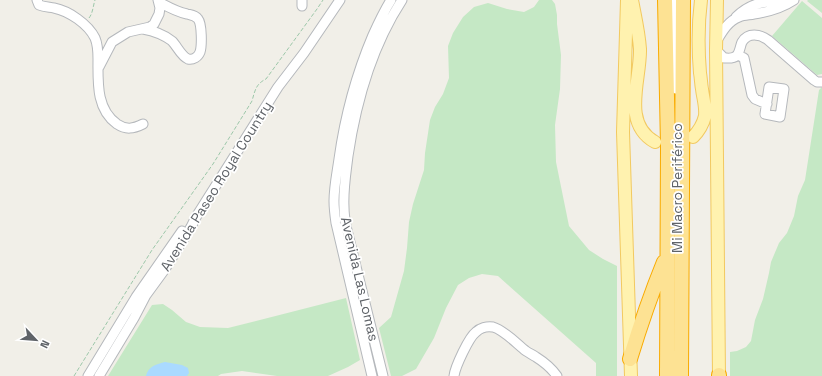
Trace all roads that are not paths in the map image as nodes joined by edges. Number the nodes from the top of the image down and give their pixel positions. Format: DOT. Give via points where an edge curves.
graph roads {
  1 [pos="340,0"];
  2 [pos="391,0"];
  3 [pos="402,0"];
  4 [pos="627,0"];
  5 [pos="632,0"];
  6 [pos="665,0"];
  7 [pos="671,0"];
  8 [pos="676,0"];
  9 [pos="683,0"];
  10 [pos="701,0"];
  11 [pos="717,0"];
  12 [pos="159,1"];
  13 [pos="792,2"];
  14 [pos="38,3"];
  15 [pos="754,3"];
  16 [pos="31,10"];
  17 [pos="733,20"];
  18 [pos="144,29"];
  19 [pos="95,38"];
  20 [pos="112,42"];
  21 [pos="716,46"];
  22 [pos="738,55"];
  23 [pos="98,70"];
  24 [pos="822,82"];
  25 [pos="767,104"];
  26 [pos="143,124"];
  27 [pos="693,137"];
  28 [pos="655,142"];
  29 [pos="667,255"];
  30 [pos="630,359"];
  31 [pos="94,375"];
  32 [pos="372,376"];
  33 [pos="383,376"];
  34 [pos="454,376"];
  35 [pos="557,376"];
  36 [pos="631,376"];
  37 [pos="667,376"];
  38 [pos="672,376"];
  39 [pos="677,376"];
  40 [pos="681,376"];
  41 [pos="719,376"];
  1 -- 31 [label="street, Avenida Paseo Royal Country" via="278,87 196,217 186,226 136,297"];
  2 -- 32 [label="street, Avenida Las Lomas" via="372,37 357,77 341,139 334,201 336,223"];
  3 -- 33 [label="street, Avenida Las Lomas" via="386,29 366,80 356,112 345,178 346,226"];
  4 -- 30 [label="main road" via="623,132"];
  5 -- 28 [label="main road" via="640,50 636,117 646,135"];
  6 -- 29 [label="highway"];
  7 -- 38 [label="street, Mi Macro Periférico"];
  8 -- 39 [label="street, Mi Macro Periférico"];
  9 -- 40 [label="highway"];
  10 -- 27 [label="main road" via="699,61 705,116 699,131"];
  11 -- 21 [label="main road"];
  12 -- 18 [label="street" via="160,14 150,28"];
  12 -- 18 [label="street" via="174,10 198,18 202,32 200,52 192,59 183,56 172,41"];
  13 -- 15 [label="street"];
  13 -- 17 [label="street" via="771,11"];
  14 -- 16 [label="street"];
  14 -- 19 [label="street" via="45,8 54,8 74,17 85,25"];
  15 -- 17 [label="street"];
  17 -- 21 [label="street"];
  18 -- 20 [label="street" via="128,32"];
  19 -- 20 [label="street" via="101,42"];
  19 -- 23 [label="street"];
  20 -- 23 [label="street"];
  21 -- 22 [label="street" via="724,58"];
  21 -- 41 [label="main road"];
  22 -- 24 [label="street" via="742,41 759,35 814,80"];
  22 -- 25 [label="street" via="744,58 752,95"];
  23 -- 26 [label="street" via="98,89 106,113 113,121 128,128"];
  29 -- 30 [label="highway" via="648,302"];
  29 -- 37 [label="highway"];
  30 -- 36 [label="main road"];
  34 -- 35 [label="street" via="470,339 475,332 488,326 502,332 536,356"];
}
